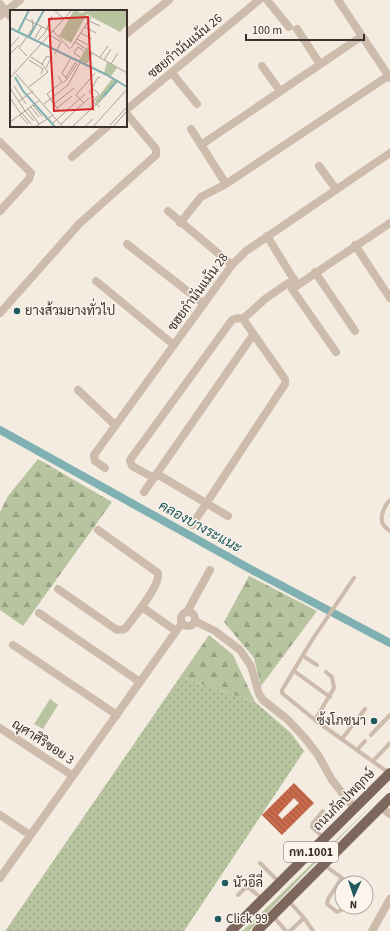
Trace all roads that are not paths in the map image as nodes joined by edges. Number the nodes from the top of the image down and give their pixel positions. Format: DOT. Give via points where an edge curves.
graph roads {
  1 [pos="20,0"];
  2 [pos="259,0"];
  3 [pos="267,0"];
  4 [pos="338,0"];
  5 [pos="165,1"];
  6 [pos="0,4"];
  7 [pos="6,14"];
  8 [pos="127,33"];
  9 [pos="362,36"];
  10 [pos="320,64"];
  11 [pos="262,66"];
  12 [pos="172,73"];
  13 [pos="389,77"];
  14 [pos="280,91"];
  15 [pos="197,104"];
  16 [pos="127,111"];
  17 [pos="127,113"];
  18 [pos="107,127"];
  19 [pos="191,129"];
  20 [pos="0,142"];
  21 [pos="201,145"];
  22 [pos="390,153"];
  23 [pos="72,157"];
  24 [pos="319,166"];
  25 [pos="226,184"];
  26 [pos="336,190"];
  27 [pos="0,211"];
  28 [pos="168,211"];
  29 [pos="180,223"];
  30 [pos="390,223"];
  31 [pos="267,236"];
  32 [pos="127,244"];
  33 [pos="355,245"];
  34 [pos="232,265"];
  35 [pos="315,272"];
  36 [pos="96,281"];
  37 [pos="295,281"];
  38 [pos="390,298"];
  39 [pos="204,304"];
  40 [pos="0,313"];
  41 [pos="243,320"];
  42 [pos="355,331"];
  43 [pos="253,335"];
  44 [pos="174,345"];
  45 [pos="336,352"];
  46 [pos="78,390"];
  47 [pos="115,425"];
  48 [pos="105,468"];
  49 [pos="156,476"];
  50 [pos="144,492"];
  51 [pos="390,500"];
  52 [pos="207,502"];
  53 [pos="228,516"];
  54 [pos="192,525"];
  55 [pos="98,530"];
  56 [pos="390,531"];
  57 [pos="210,570"];
  58 [pos="354,578"];
  59 [pos="58,589"];
  60 [pos="142,607"];
  61 [pos="187,612"];
  62 [pos="39,613"];
  63 [pos="194,622"];
  64 [pos="182,623"];
  65 [pos="176,631"];
  66 [pos="13,645"];
  67 [pos="303,656"];
  68 [pos="318,665"];
  69 [pos="294,671"];
  70 [pos="326,672"];
  71 [pos="140,682"];
  72 [pos="330,697"];
  73 [pos="365,709"];
  74 [pos="116,715"];
  75 [pos="390,715"];
  76 [pos="315,720"];
  77 [pos="0,728"];
  78 [pos="371,735"];
  79 [pos="342,739"];
  80 [pos="365,741"];
  81 [pos="390,742"];
  82 [pos="357,750"];
  83 [pos="373,761"];
  84 [pos="390,773"];
  85 [pos="73,776"];
  86 [pos="390,798"];
  87 [pos="381,807"];
  88 [pos="354,808"];
  89 [pos="323,811"];
  90 [pos="390,814"];
  91 [pos="0,815"];
  92 [pos="30,836"];
  93 [pos="324,838"];
  94 [pos="260,863"];
  95 [pos="324,864"];
  96 [pos="337,875"];
  97 [pos="0,878"];
  98 [pos="279,883"];
  99 [pos="334,890"];
  100 [pos="238,895"];
  101 [pos="263,899"];
  102 [pos="390,899"];
  103 [pos="288,900"];
  104 [pos="334,910"];
  105 [pos="272,915"];
  106 [pos="304,918"];
  107 [pos="231,931"];
  108 [pos="257,931"];
  109 [pos="286,931"];
  110 [pos="290,931"];
  111 [pos="313,931"];
  112 [pos="372,931"];
  1 -- 7 [label="street"];
  2 -- 12 [label="street, ซฮยกำนันแม้น 26"];
  3 -- 10 [label="street" via="293,28"];
  4 -- 9 [label="street"];
  5 -- 8 [label="street"];
  6 -- 7 [label="street"];
  9 -- 10 [label="street"];
  9 -- 13 [label="street"];
  10 -- 14 [label="street"];
  11 -- 14 [label="street"];
  12 -- 15 [label="street"];
  12 -- 16 [label="street, ซฮยกำนันแม้น 26"];
  13 -- 25 [label="street"];
  14 -- 21 [label="street"];
  17 -- 40 [label="street" via="156,149 156,155 79,224"];
  18 -- 23 [label="street"];
  19 -- 21 [label="street"];
  20 -- 27 [label="street" via="31,173 29,179"];
  21 -- 25 [label="street"];
  22 -- 26 [label="street, ซฮยกำนันแม้น 28"];
  24 -- 26 [label="street"];
  25 -- 29 [label="street" via="201,197"];
  26 -- 31 [label="street, ซฮยกำนันแม้น 28"];
  28 -- 29 [label="street"];
  29 -- 34 [label="street"];
  30 -- 33 [label="street"];
  31 -- 34 [label="street, ซฮยกำนันแม้น 28" via="246,250"];
  31 -- 37 [label="street"];
  32 -- 39 [label="street"];
  33 -- 35 [label="street"];
  33 -- 38 [label="street"];
  34 -- 39 [label="street, ซฮยกำนันแม้น 28"];
  35 -- 37 [label="street"];
  35 -- 42 [label="street"];
  36 -- 44 [label="street"];
  37 -- 41 [label="street" via="265,299"];
  37 -- 45 [label="street" via="292,290"];
  39 -- 44 [label="street, ซฮยกำนันแม้น 28"];
  41 -- 43 [label="street"];
  41 -- 49 [label="street" via="232,320 130,460 132,466"];
  43 -- 49 [label="street"];
  43 -- 52 [label="street" via="285,380 285,384"];
  44 -- 47 [label="street, ซฮยกำนันแม้น 28"];
  46 -- 47 [label="street"];
  47 -- 48 [label="street, ซฮยกำนันแม้น 28" via="94,455 95,461"];
  49 -- 50 [label="street"];
  49 -- 52 [label="street"];
  51 -- 56 [label="lane" via="383,512 382,524"];
  52 -- 53 [label="street"];
  52 -- 54 [label="street"];
  55 -- 60 [label="street" via="158,573 158,581"];
  57 -- 61 [label="street"];
  58 -- 67 [label="lane"];
  59 -- 60 [label="street" via="117,630 125,629"];
  60 -- 65 [label="street"];
  61 -- 63 [label="street" via="194,615"];
  61 -- 64 [label="street" via="182,616"];
  62 -- 71 [label="street"];
  63 -- 64 [label="street" via="190,626"];
  63 -- 88 [label="street" via="215,631 240,650 251,666 263,700 287,719 311,745 332,780"];
  64 -- 65 [label="street"];
  65 -- 71 [label="street"];
  66 -- 74 [label="street"];
  67 -- 68 [label="lane"];
  67 -- 69 [label="lane"];
  69 -- 72 [label="lane"];
  69 -- 76 [label="lane" via="282,693"];
  70 -- 72 [label="lane" via="334,683"];
  71 -- 74 [label="street"];
  72 -- 76 [label="lane"];
  73 -- 79 [label="lane"];
  74 -- 85 [label="street"];
  75 -- 78 [label="lane"];
  76 -- 79 [label="lane"];
  77 -- 85 [label="street, ณุศาศิริซอย 3"];
  79 -- 82 [label="lane"];
  80 -- 82 [label="lane"];
  81 -- 83 [label="lane"];
  82 -- 83 [label="lane"];
  83 -- 84 [label="lane"];
  84 -- 88 [label="main road, ถนนกัลปพฤกษ์ / กท.1001"];
  85 -- 92 [label="street"];
  86 -- 87 [label="main road, กท.1001"];
  87 -- 90 [label="street"];
  87 -- 95 [label="main road, กท.1001"];
  88 -- 93 [label="main road, ถนนกัลปพฤกษ์ / กท.1001"];
  89 -- 93 [label="lane" via="312,827"];
  91 -- 92 [label="street"];
  92 -- 97 [label="street"];
  93 -- 98 [label="main road, ถนนกัลปพฤกษ์ / กท.1001"];
  94 -- 98 [label="lane"];
  95 -- 96 [label="lane"];
  95 -- 103 [label="main road, กท.1001"];
  98 -- 101 [label="main road, ถนนกัลปพฤกษ์ / กท.1001"];
  99 -- 104 [label="lane" via="327,904"];
  100 -- 101 [label="lane" via="245,888 249,888"];
  101 -- 107 [label="main road, ถนนกัลปพฤกษ์ / กท.1001"];
  102 -- 112 [label="street"];
  103 -- 105 [label="main road, กท.1001"];
  103 -- 106 [label="lane"];
  105 -- 108 [label="main road, กท.1001"];
  105 -- 109 [label="lane"];
  106 -- 110 [label="lane"];
  106 -- 111 [label="lane"];
}
